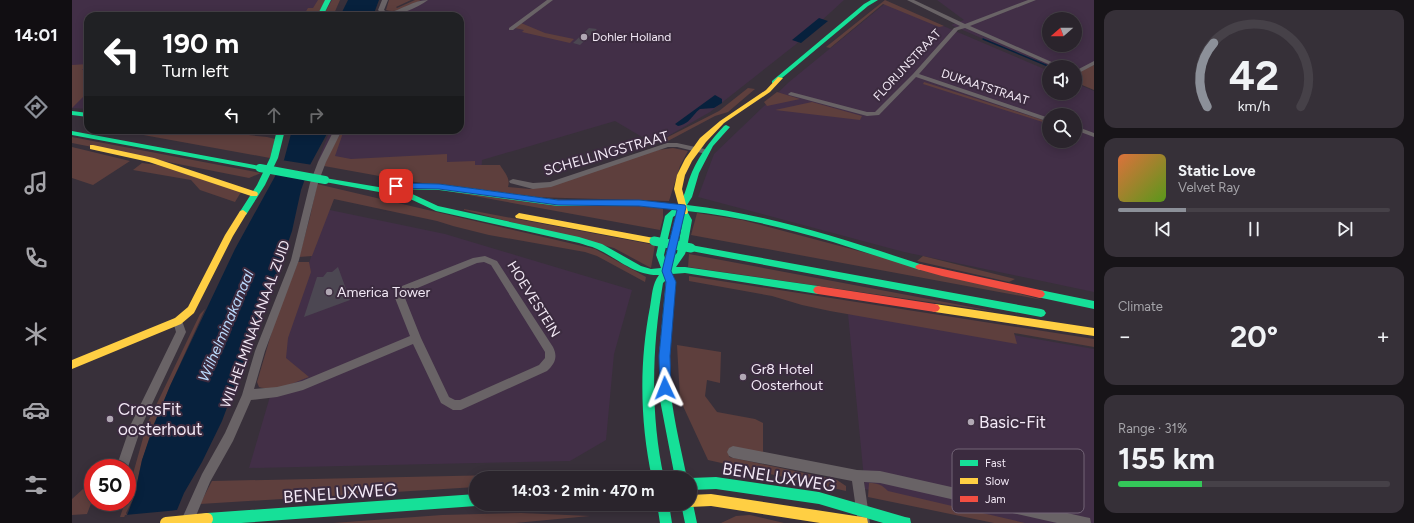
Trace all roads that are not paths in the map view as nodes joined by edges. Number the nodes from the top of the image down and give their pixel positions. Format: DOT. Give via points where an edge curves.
graph roads {
  1 [pos="328,0"];
  2 [pos="385,0"];
  3 [pos="425,0"];
  4 [pos="550,0"];
  5 [pos="875,0"];
  6 [pos="906,0"];
  7 [pos="910,0"];
  8 [pos="1032,0"];
  9 [pos="868,3"];
  10 [pos="916,3"];
  11 [pos="322,12"];
  12 [pos="383,12"];
  13 [pos="397,12"];
  14 [pos="964,25"];
  15 [pos="512,29"];
  16 [pos="1044,60"];
  17 [pos="1094,63"];
  18 [pos="1082,69"];
  19 [pos="915,75"];
  20 [pos="791,94"];
  21 [pos="749,104"];
  22 [pos="72,110"];
  23 [pos="84,112"];
  24 [pos="72,113"];
  25 [pos="84,114"];
  26 [pos="1042,118"];
  27 [pos="72,125"];
  28 [pos="84,127"];
  29 [pos="1082,131"];
  30 [pos="72,132"];
  31 [pos="117,134"];
  32 [pos="280,134"];
  33 [pos="336,134"];
  34 [pos="1094,135"];
  35 [pos="86,146"];
  36 [pos="695,150"];
  37 [pos="706,152"];
  38 [pos="262,164"];
  39 [pos="326,176"];
  40 [pos="513,182"];
  41 [pos="396,186"];
  42 [pos="254,194"];
  43 [pos="409,196"];
  44 [pos="682,207"];
  45 [pos="505,210"];
  46 [pos="692,244"];
  47 [pos="667,271"];
  48 [pos="1094,305"];
  49 [pos="1094,313"];
  50 [pos="1048,314"];
  51 [pos="178,321"];
  52 [pos="1094,332"];
  53 [pos="416,338"];
  54 [pos="72,365"];
  55 [pos="247,395"];
  56 [pos="733,452"];
  57 [pos="125,459"];
  58 [pos="656,471"];
  59 [pos="680,471"];
  60 [pos="857,476"];
  61 [pos="697,484"];
  62 [pos="952,493"];
  63 [pos="469,500"];
  64 [pos="697,501"];
  65 [pos="862,509"];
  66 [pos="663,511"];
  67 [pos="688,511"];
  68 [pos="1040,513"];
  69 [pos="166,523"];
  70 [pos="186,523"];
  71 [pos="666,523"];
  72 [pos="691,523"];
  73 [pos="863,523"];
  74 [pos="905,523"];
  75 [pos="1085,523"];
  1 -- 11 [label="main road"];
  2 -- 12 [label="street" via="381,10"];
  3 -- 13 [label="street"];
  4 -- 15 [label="street"];
  5 -- 9 [label="main road"];
  6 -- 10 [label="street, FLORIJNSTRAAT"];
  7 -- 10 [label="street, FLORIJNSTRAAT"];
  8 -- 14 [label="street"];
  9 -- 21 [label="main road"];
  10 -- 14 [label="street, FLORIJNSTRAAT"];
  14 -- 16 [label="street"];
  14 -- 19 [label="street, FLORIJNSTRAAT" via="956,29"];
  17 -- 18 [label="street"];
  19 -- 20 [label="street, FLORIJNSTRAAT" via="877,114 867,114"];
  19 -- 26 [label="street, DUKAATSTRAAT"];
  21 -- 36 [label="main road" via="709,133"];
  21 -- 37 [label="main road"];
  22 -- 23 [label="street"];
  24 -- 25 [label="main road"];
  27 -- 28 [label="main road"];
  29 -- 34 [label="street"];
  30 -- 38 [label="main road"];
  31 -- 38 [label="main road"];
  32 -- 42 [label="main road" via="274,158"];
  33 -- 55 [label="street, WILHELMINAKANAAL ZUID" via="314,183 295,260 260,352"];
  35 -- 42 [label="main road" via="151,160"];
  36 -- 37 [label="street, SCHELLINGSTRAAT"];
  36 -- 40 [label="street, SCHELLINGSTRAAT" via="667,145 550,184 533,186"];
  36 -- 44 [label="main road" via="681,175 678,189"];
  37 -- 44 [label="main road"];
  38 -- 39 [label="main road"];
  39 -- 41 [label="main road"];
  39 -- 43 [label="main road"];
  41 -- 44 [label="main road" via="439,187 558,202 639,203"];
  41 -- 45 [label="main road"];
  42 -- 51 [label="main road" via="222,246 191,310"];
  43 -- 45 [label="main road"];
  43 -- 47 [label="main road" via="436,208 599,246 638,268 651,272"];
  44 -- 47 [label="main road" via="688,218 681,254"];
  44 -- 47 [label="main road" via="669,216 661,247 660,258"];
  44 -- 48 [label="main road" via="757,220 834,239 942,273"];
  45 -- 46 [label="main road"];
  46 -- 49 [label="main road"];
  46 -- 50 [label="main road"];
  47 -- 52 [label="main road" via="702,272"];
  47 -- 58 [label="main road" via="659,282 647,374 652,450"];
  47 -- 59 [label="main road" via="671,282 664,356 666,400"];
  51 -- 54 [label="main road"];
  51 -- 57 [label="street" via="181,332 137,424"];
  53 -- 53 [label="street, HOEVESTEIN" via="400,298 405,289 476,260 485,259 494,263 549,350 551,358 543,368 464,405 453,405 445,400"];
  53 -- 55 [label="street" via="303,385 277,392"];
  55 -- 70 [label="street, WILHELMINAKANAAL ZUID"];
  56 -- 60 [label="street"];
  60 -- 62 [label="street, BENELUXWEG" via="880,477"];
  60 -- 65 [label="street, BENELUXWEG"];
  61 -- 65 [label="main road, BENELUXWEG" via="716,483 783,492"];
  63 -- 69 [label="main road, BENELUXWEG, bridge"];
  64 -- 73 [label="main road, BENELUXWEG" via="727,502"];
  65 -- 73 [label="street, BENELUXWEG"];
  65 -- 74 [label="main road, BENELUXWEG"];
  66 -- 71 [label="main road"];
  67 -- 72 [label="main road"];
  68 -- 75 [label="street, BENELUXWEG"];
}
